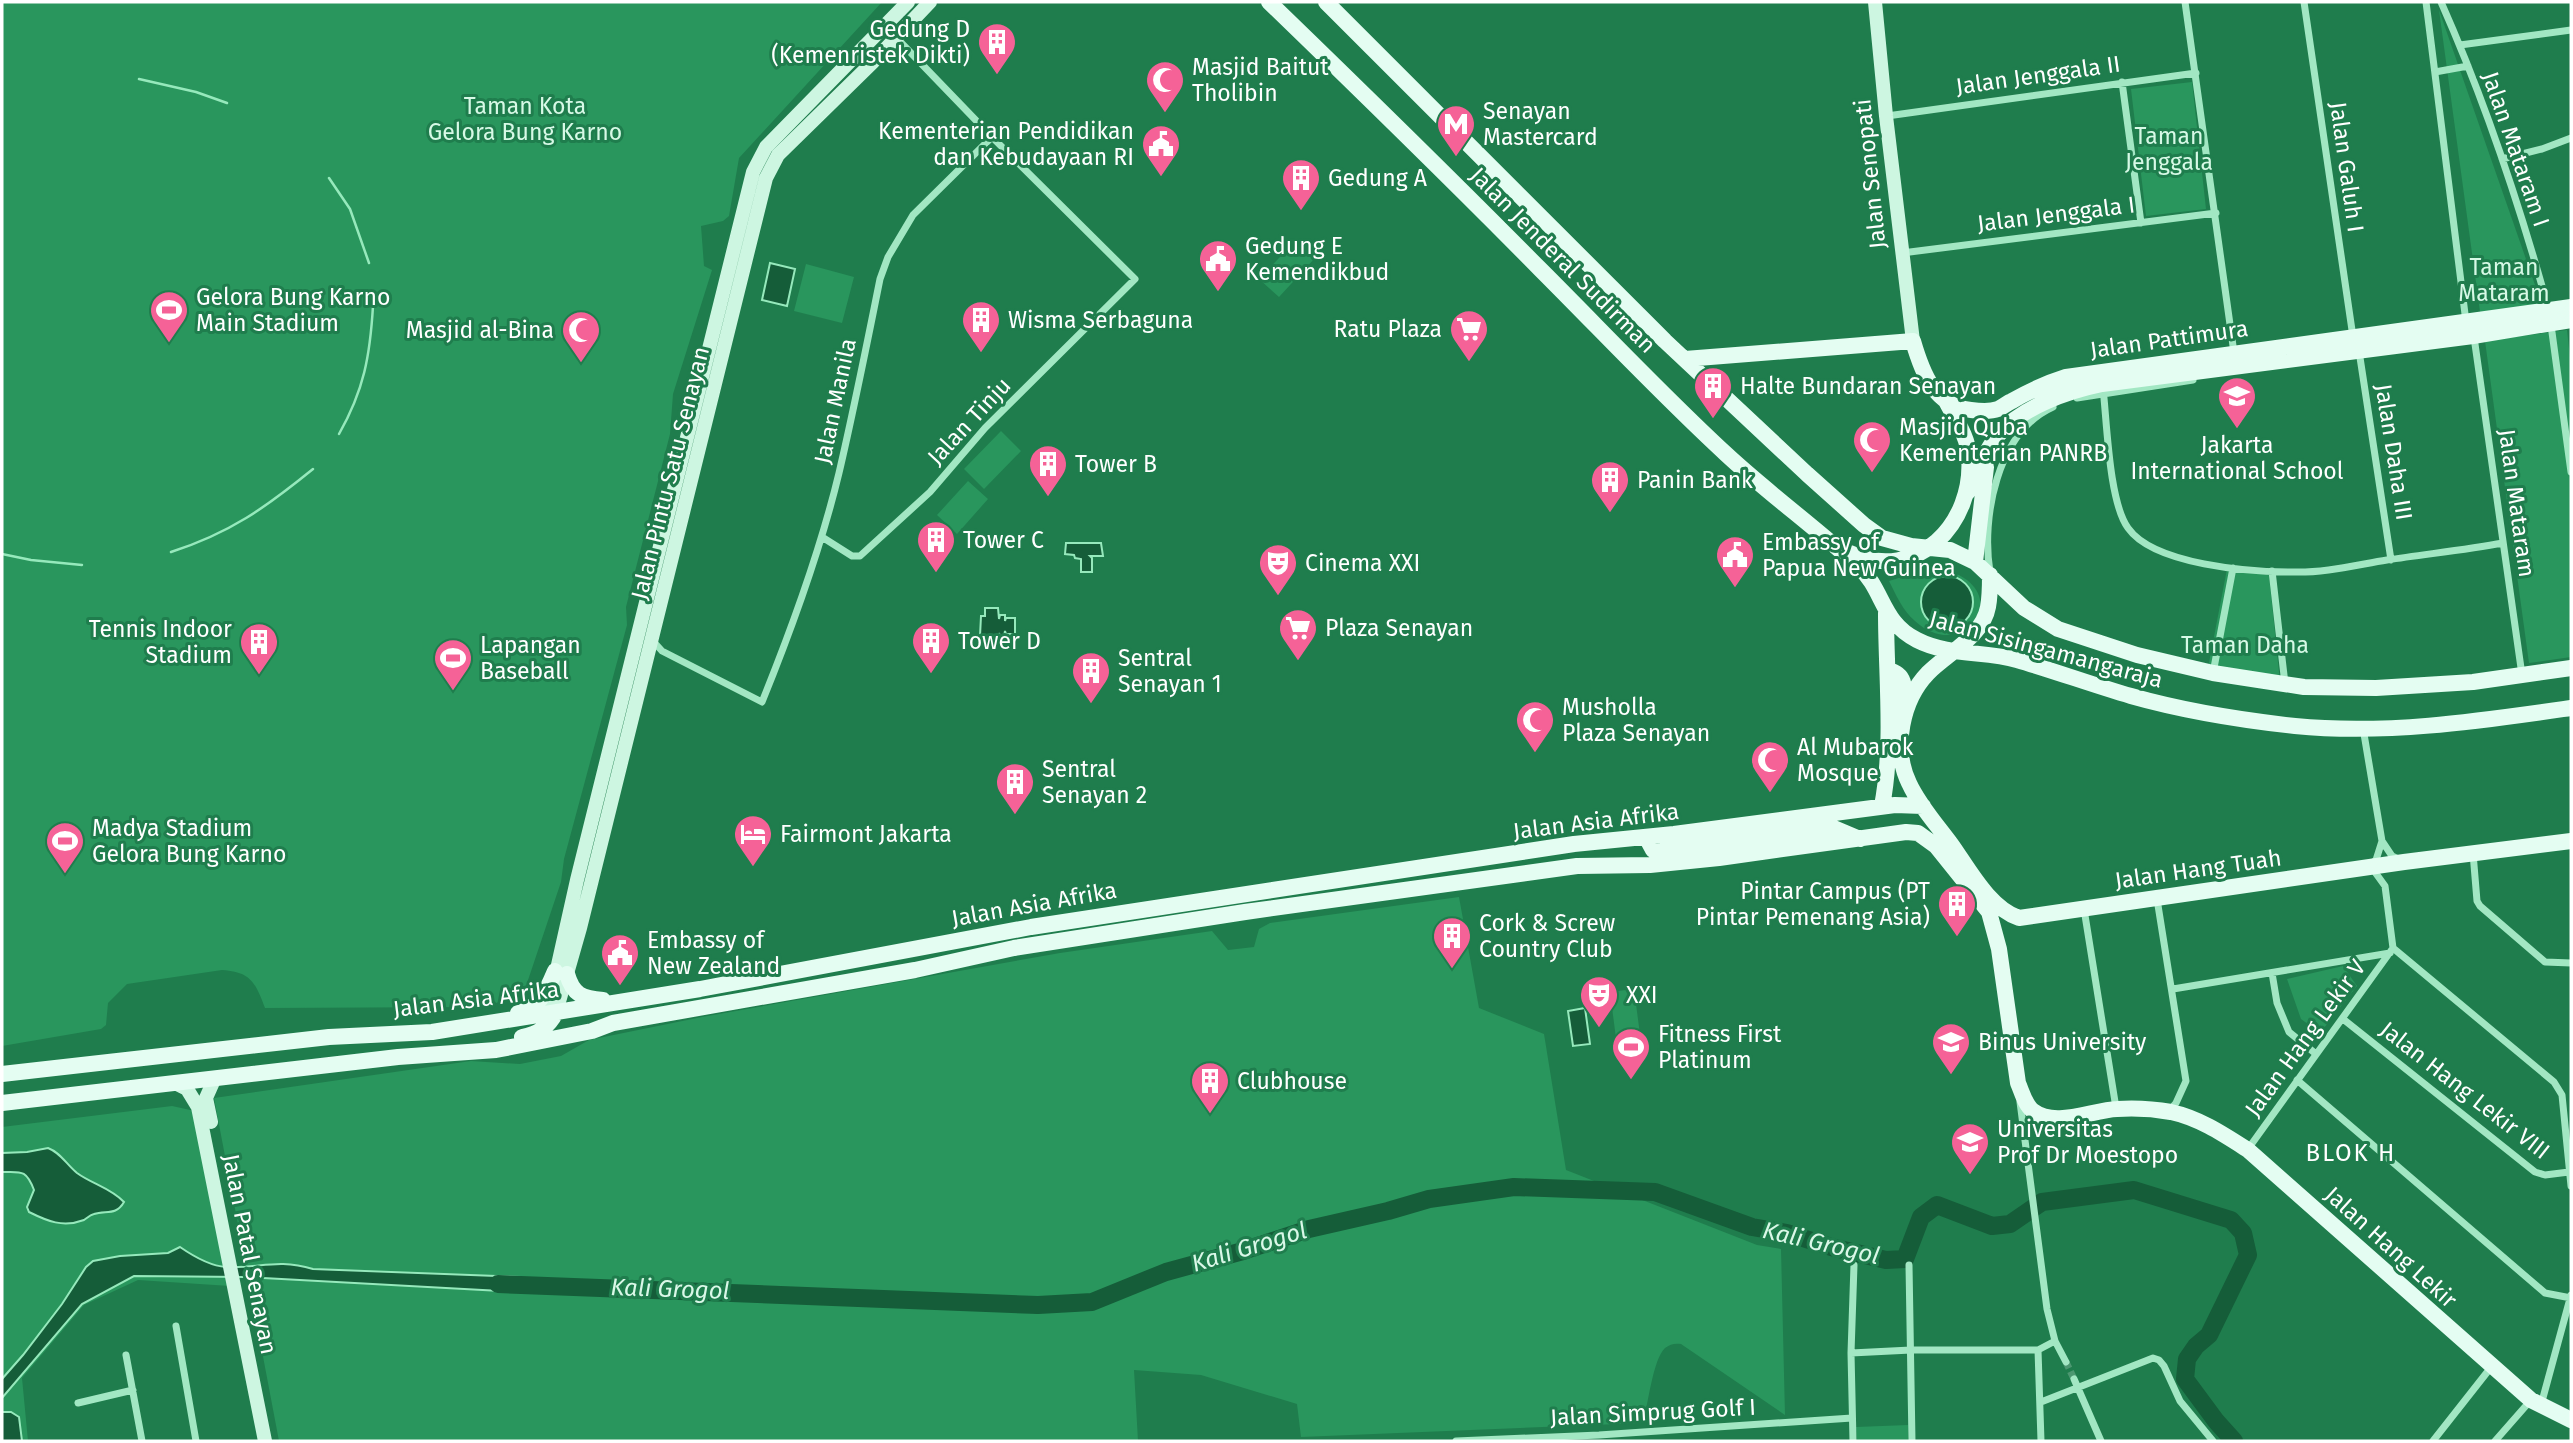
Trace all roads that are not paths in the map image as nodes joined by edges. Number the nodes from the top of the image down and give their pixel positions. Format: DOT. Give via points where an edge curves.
graph roads {
  1 [pos="908,2"];
  2 [pos="930,2"];
  3 [pos="1269,2"];
  4 [pos="1326,2"];
  5 [pos="1875,2"];
  6 [pos="2185,2"];
  7 [pos="2304,2"];
  8 [pos="2426,2"];
  9 [pos="2441,2"];
  10 [pos="885,26"];
  11 [pos="2571,30"];
  12 [pos="897,38"];
  13 [pos="2460,46"];
  14 [pos="2468,66"];
  15 [pos="2435,72"];
  16 [pos="2196,73"];
  17 [pos="2122,82"];
  18 [pos="1886,116"];
  19 [pos="992,137"];
  20 [pos="2571,138"];
  21 [pos="2502,159"];
  22 [pos="2216,213"];
  23 [pos="2141,223"];
  24 [pos="1902,253"];
  25 [pos="2571,307"];
  26 [pos="2571,320"];
  27 [pos="2551,322"];
  28 [pos="2571,326"];
  29 [pos="2471,334"];
  30 [pos="1913,341"];
  31 [pos="2357,349"];
  32 [pos="2234,353"];
  33 [pos="1685,359"];
  34 [pos="2103,388"];
  35 [pos="1946,401"];
  36 [pos="1987,454"];
  37 [pos="2571,472"];
  38 [pos="1968,493"];
  39 [pos="822,537"];
  40 [pos="2503,543"];
  41 [pos="1830,544"];
  42 [pos="1927,548"];
  43 [pos="2391,559"];
  44 [pos="1975,562"];
  45 [pos="2233,568"];
  46 [pos="2272,571"];
  47 [pos="1990,575"];
  48 [pos="1886,613"];
  49 [pos="648,645"];
  50 [pos="1952,651"];
  51 [pos="2571,668"];
  52 [pos="1888,670"];
  53 [pos="2213,673"];
  54 [pos="2522,676"];
  55 [pos="2285,685"];
  56 [pos="2571,708"];
  57 [pos="1902,717"];
  58 [pos="2363,728"];
  59 [pos="1907,780"];
  60 [pos="1887,783"];
  61 [pos="1882,806"];
  62 [pos="1923,806"];
  63 [pos="1646,837"];
  64 [pos="1860,839"];
  65 [pos="2382,841"];
  66 [pos="2571,841"];
  67 [pos="2473,853"];
  68 [pos="2404,862"];
  69 [pos="2369,868"];
  70 [pos="1223,897"];
  71 [pos="2157,898"];
  72 [pos="2084,908"];
  73 [pos="1226,915"];
  74 [pos="2019,918"];
  75 [pos="1999,949"];
  76 [pos="2391,951"];
  77 [pos="2571,963"];
  78 [pos="561,972"];
  79 [pos="2272,973"];
  80 [pos="700,989"];
  81 [pos="2173,989"];
  82 [pos="618,1002"];
  83 [pos="702,1008"];
  84 [pos="551,1016"];
  85 [pos="2343,1019"];
  86 [pos="613,1023"];
  87 [pos="371,1035"];
  88 [pos="444,1053"];
  89 [pos="2316,1054"];
  90 [pos="398,1057"];
  91 [pos="2,1074"];
  92 [pos="214,1080"];
  93 [pos="2297,1080"];
  94 [pos="2018,1083"];
  95 [pos="177,1084"];
  96 [pos="2571,1093"];
  97 [pos="2561,1095"];
  98 [pos="2,1103"];
  99 [pos="2116,1109"];
  100 [pos="2169,1112"];
  101 [pos="2052,1118"];
  102 [pos="2024,1139"];
  103 [pos="2248,1150"];
  104 [pos="2569,1172"];
  105 [pos="2571,1186"];
  106 [pos="234,1264"];
  107 [pos="1854,1265"];
  108 [pos="1909,1265"];
  109 [pos="239,1292"];
  110 [pos="2571,1297"];
  111 [pos="176,1326"];
  112 [pos="2055,1341"];
  113 [pos="1911,1350"];
  114 [pos="2038,1350"];
  115 [pos="1851,1353"];
  116 [pos="126,1355"];
  117 [pos="2066,1362"];
  118 [pos="2492,1366"];
  119 [pos="2074,1379"];
  120 [pos="2078,1388"];
  121 [pos="133,1391"];
  122 [pos="2041,1402"];
  123 [pos="78,1403"];
  124 [pos="2536,1403"];
  125 [pos="1852,1418"];
  126 [pos="2571,1420"];
  127 [pos="142,1441"];
  128 [pos="196,1441"];
  129 [pos="265,1441"];
  130 [pos="272,1441"];
  131 [pos="1457,1441"];
  132 [pos="1853,1441"];
  133 [pos="1912,1441"];
  134 [pos="2042,1441"];
  135 [pos="2101,1441"];
  136 [pos="2213,1441"];
  137 [pos="2433,1441"];
  138 [pos="2495,1441"];
  1 -- 10 [label="main road, Jalan Pintu Satu Senayan"];
  2 -- 12 [label="main road, Jalan Pintu Satu Senayan"];
  3 -- 41 [label="main road, Jalan Jenderal Sudirman" via="1672,402"];
  4 -- 33 [label="main road, Jalan Jenderal Sudirman"];
  5 -- 18 [label="main road, Jalan Senopati"];
  6 -- 16 [label="street"];
  7 -- 31 [label="street, Jalan Galuh I"];
  8 -- 15 [label="street, Jalan Mataram"];
  9 -- 13 [label="street, Jalan Mataram I"];
  10 -- 12 [label="street"];
  10 -- 49 [label="main road, Jalan Pintu Satu Senayan" via="766,147 753,172"];
  11 -- 13 [label="street"];
  12 -- 19 [label="street"];
  12 -- 49 [label="main road, Jalan Pintu Satu Senayan" via="771,165"];
  13 -- 14 [label="street, Jalan Mataram I"];
  14 -- 15 [label="street"];
  14 -- 21 [label="street, Jalan Mataram I"];
  15 -- 29 [label="street, Jalan Mataram"];
  16 -- 17 [label="street, Jalan Jenggala II"];
  16 -- 22 [label="street"];
  17 -- 18 [label="street, Jalan Jenggala II"];
  17 -- 23 [label="street"];
  18 -- 24 [label="main road, Jalan Senopati"];
  19 -- 39 [label="street, Jalan Manila" via="912,215 888,257"];
  19 -- 39 [label="street, Jalan Tinju" via="1135,279 985,428 930,492 860,556 852,556"];
  20 -- 21 [label="street"];
  21 -- 27 [label="street, Jalan Mataram I"];
  22 -- 23 [label="street, Jalan Jenggala I"];
  22 -- 32 [label="street"];
  23 -- 24 [label="street, Jalan Jenggala I"];
  24 -- 30 [label="main road, Jalan Senopati"];
  25 -- 27 [label="main road, Jalan Pattimura"];
  26 -- 27 [label="main road, Jalan Pattimura"];
  27 -- 28 [label="street, Jalan Pattimura"];
  27 -- 29 [label="main road, Jalan Pattimura"];
  27 -- 37 [label="street, Jalan Mataram I"];
  29 -- 31 [label="main road, Jalan Pattimura"];
  29 -- 40 [label="street, Jalan Mataram"];
  30 -- 33 [label="main road, Jalan Jenderal Sudirman"];
  30 -- 35 [label="main road" via="1927,380"];
  31 -- 32 [label="main road, Jalan Pattimura"];
  31 -- 34 [label="main road, Jalan Pattimura"];
  31 -- 43 [label="street, Jalan Daha III"];
  32 -- 35 [label="main road, Jalan Pattimura" via="2066,377 1995,410 1969,410"];
  33 -- 42 [label="main road, Jalan Jenderal Sudirman" via="1864,525 1888,541"];
  34 -- 36 [label="main road, Jalan Pattimura" via="2050,399 2009,424"];
  34 -- 45 [label="street" via="2116,503 2128,529 2158,551"];
  34 -- 47 [label="street, Jalan Pattimura" via="2047,409 2005,456 1989,522 1986,550"];
  35 -- 38 [label="main road" via="1968,446"];
  36 -- 38 [label="main road, Jalan Pattimura"];
  36 -- 44 [label="main road"];
  38 -- 42 [label="main road" via="1947,532"];
  39 -- 49 [label="street, Jalan Manila" via="762,702"];
  40 -- 43 [label="street"];
  40 -- 54 [label="street, Jalan Mataram"];
  41 -- 42 [label="main road" via="1867,561 1889,563"];
  41 -- 48 [label="main road, Jalan Sisingamangaraja" via="1862,570"];
  42 -- 44 [label="main road, Jalan Sisingamangaraja" via="1950,550"];
  43 -- 46 [label="street" via="2309,572"];
  44 -- 47 [label="main road, Jalan Sisingamangaraja"];
  45 -- 46 [label="street"];
  45 -- 53 [label="street"];
  46 -- 55 [label="street"];
  47 -- 50 [label="main road" via="1983,622"];
  47 -- 53 [label="main road, Jalan Sisingamangaraja" via="2024,608 2058,629"];
  48 -- 50 [label="main road, Jalan Sisingamangaraja" via="1916,640"];
  48 -- 52 [label="main road"];
  49 -- 78 [label="main road, Jalan Pintu Satu Senayan" via="638,668"];
  50 -- 57 [label="main road" via="1920,683"];
  50 -- 58 [label="main road, Jalan Sisingamangaraja" via="2009,658 2205,713 2298,726"];
  51 -- 54 [label="main road, Jalan Sisingamangaraja"];
  52 -- 57 [label="main road" via="1902,679"];
  52 -- 60 [label="main road"];
  53 -- 55 [label="main road, Jalan Sisingamangaraja"];
  54 -- 55 [label="main road, Jalan Sisingamangaraja" via="2407,687"];
  56 -- 58 [label="main road, Jalan Sisingamangaraja" via="2423,726"];
  57 -- 59 [label="main road"];
  58 -- 65 [label="street"];
  59 -- 60 [label="main road" via="1897,786"];
  59 -- 62 [label="main road"];
  60 -- 61 [label="main road"];
  61 -- 62 [label="main road"];
  61 -- 63 [label="main road, Jalan Asia Afrika"];
  62 -- 74 [label="main road" via="1993,900"];
  63 -- 64 [label="main road" via="1658,852 1834,828"];
  63 -- 70 [label="main road, Jalan Asia Afrika"];
  64 -- 73 [label="main road, Jalan Asia Afrika" via="1650,865 1577,866"];
  64 -- 75 [label="main road, Jalan Asia Afrika" via="1918,833 1936,846 1989,912"];
  65 -- 68 [label="street" via="2392,856"];
  65 -- 69 [label="street"];
  66 -- 67 [label="main road, Jalan Hang Tuah"];
  67 -- 68 [label="main road, Jalan Hang Tuah"];
  67 -- 77 [label="street" via="2480,906 2545,962"];
  68 -- 69 [label="main road, Jalan Hang Tuah"];
  69 -- 71 [label="main road, Jalan Hang Tuah"];
  69 -- 76 [label="street" via="2385,886"];
  70 -- 73 [label="main road"];
  70 -- 80 [label="main road, Jalan Asia Afrika" via="1031,927"];
  71 -- 72 [label="main road, Jalan Hang Tuah"];
  71 -- 81 [label="street"];
  72 -- 74 [label="main road, Jalan Hang Tuah"];
  72 -- 99 [label="street"];
  73 -- 83 [label="main road, Jalan Asia Afrika" via="1014,948"];
  74 -- 75 [label="main road" via="2007,930"];
  75 -- 94 [label="main road, Jalan Asia Afrika"];
  76 -- 79 [label="street"];
  76 -- 85 [label="street, Jalan Hang Lekir V"];
  76 -- 97 [label="street" via="2554,1082"];
  78 -- 82 [label="main road" via="583,997"];
  78 -- 84 [label="main road, Jalan Pintu Satu Senayan"];
  78 -- 87 [label="main road" via="541,1000 522,1013 406,1026"];
  79 -- 81 [label="street"];
  79 -- 89 [label="street" via="2277,1003 2289,1032"];
  80 -- 82 [label="main road, Jalan Asia Afrika"];
  80 -- 83 [label="main road" via="694,999"];
  81 -- 100 [label="street" via="2186,1081"];
  82 -- 84 [label="main road, Jalan Asia Afrika"];
  83 -- 86 [label="main road, Jalan Asia Afrika"];
  84 -- 86 [label="main road" via="565,1026"];
  84 -- 87 [label="main road, Jalan Asia Afrika"];
  84 -- 88 [label="main road" via="536,1035"];
  85 -- 89 [label="street, Jalan Hang Lekir V"];
  85 -- 104 [label="street, Jalan Hang Lekir VIII" via="2535,1172"];
  86 -- 88 [label="main road, Jalan Asia Afrika" via="519,1047"];
  87 -- 90 [label="main road" via="425,1037 425,1045"];
  87 -- 91 [label="main road, Jalan Asia Afrika"];
  88 -- 90 [label="main road, Jalan Asia Afrika"];
  89 -- 93 [label="street, Jalan Hang Lekir V"];
  90 -- 92 [label="main road, Jalan Asia Afrika"];
  92 -- 95 [label="main road, Jalan Asia Afrika"];
  92 -- 106 [label="main road, Jalan Patal Senayan" via="206,1098"];
  93 -- 103 [label="street, Jalan Hang Lekir V"];
  93 -- 110 [label="street" via="2545,1293"];
  94 -- 101 [label="main road" via="2033,1111"];
  94 -- 102 [label="street"];
  95 -- 98 [label="main road, Jalan Asia Afrika"];
  95 -- 106 [label="main road, Jalan Patal Senayan" via="192,1093 198,1107"];
  96 -- 97 [label="street"];
  97 -- 104 [label="street"];
  99 -- 100 [label="main road, Jalan Hang Lekir"];
  99 -- 101 [label="main road, Jalan Hang Lekir"];
  100 -- 103 [label="main road, Jalan Hang Lekir" via="2200,1122"];
  101 -- 102 [label="street, Jalan Hang Lekir"];
  102 -- 112 [label="street"];
  103 -- 118 [label="main road, Jalan Hang Lekir"];
  104 -- 105 [label="street"];
  106 -- 109 [label="main road, Jalan Patal Senayan"];
  107 -- 115 [label="street"];
  108 -- 113 [label="street"];
  109 -- 129 [label="main road, Jalan Patal Senayan"];
  109 -- 130 [label="main road, Jalan Patal Senayan"];
  110 -- 124 [label="street"];
  111 -- 128 [label="street"];
  112 -- 114 [label="street"];
  112 -- 117 [label="street"];
  113 -- 114 [label="street"];
  113 -- 115 [label="street"];
  113 -- 133 [label="street"];
  114 -- 122 [label="street"];
  115 -- 125 [label="street"];
  116 -- 121 [label="street"];
  118 -- 124 [label="main road, Jalan Hang Lekir"];
  118 -- 137 [label="street"];
  119 -- 120 [label="street"];
  120 -- 122 [label="street"];
  120 -- 135 [label="street"];
  120 -- 136 [label="street" via="2159,1360 2180,1401"];
  121 -- 123 [label="street"];
  121 -- 127 [label="street"];
  122 -- 134 [label="street"];
  124 -- 126 [label="main road, Jalan Hang Lekir"];
  124 -- 138 [label="street"];
  125 -- 131 [label="street, Jalan Simprug Golf I"];
  125 -- 132 [label="street"];
}
